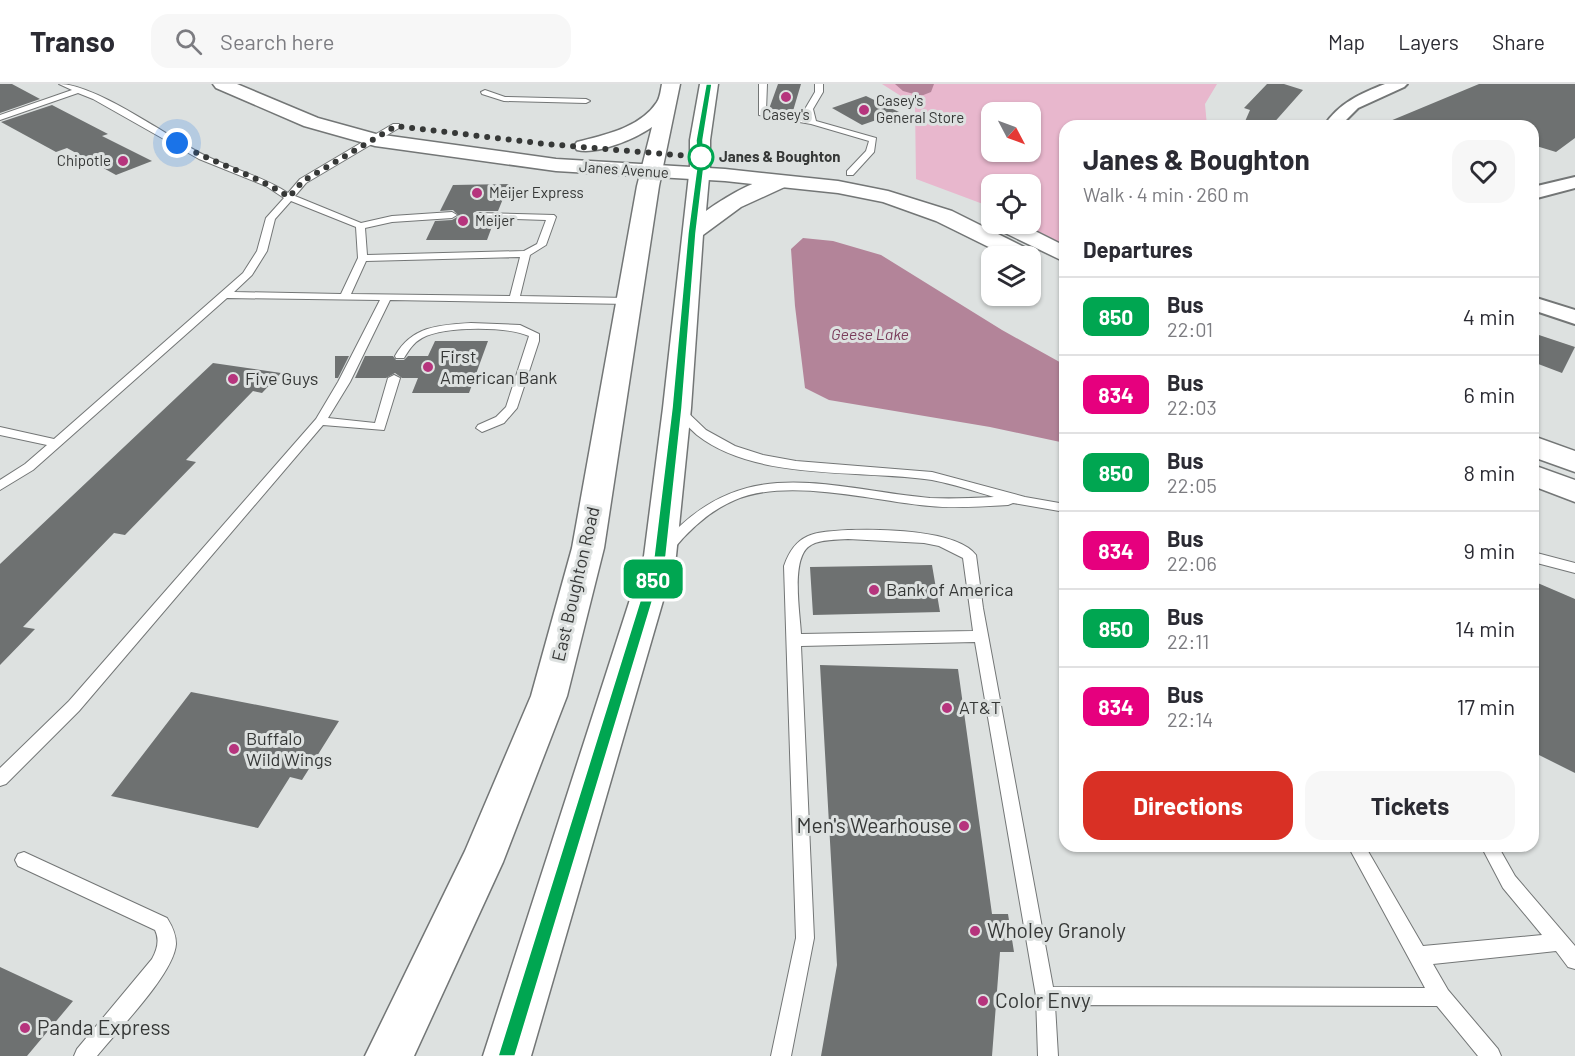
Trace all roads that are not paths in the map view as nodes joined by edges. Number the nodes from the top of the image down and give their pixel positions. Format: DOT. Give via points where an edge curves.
graph roads {
  1 [pos="63,84"];
  2 [pos="222,84"];
  3 [pos="671,84"];
  4 [pos="709,84"];
  5 [pos="763,84"];
  6 [pos="819,84"];
  7 [pos="1399,84"];
  8 [pos="79,90"];
  9 [pos="485,92"];
  10 [pos="586,101"];
  11 [pos="666,104"];
  12 [pos="0,118"];
  13 [pos="367,118"];
  14 [pos="1336,120"];
  15 [pos="812,122"];
  16 [pos="396,126"];
  17 [pos="375,140"];
  18 [pos="525,141"];
  19 [pos="653,162"];
  20 [pos="700,166"];
  21 [pos="850,173"];
  22 [pos="782,181"];
  23 [pos="1575,182"];
  24 [pos="1539,191"];
  25 [pos="289,197"];
  26 [pos="981,214"];
  27 [pos="452,215"];
  28 [pos="480,215"];
  29 [pos="360,226"];
  30 [pos="692,233"];
  31 [pos="1019,234"];
  32 [pos="1004,246"];
  33 [pos="526,254"];
  34 [pos="363,258"];
  35 [pos="1041,262"];
  36 [pos="1059,264"];
  37 [pos="1059,265"];
  38 [pos="225,295"];
  39 [pos="344,297"];
  40 [pos="386,298"];
  41 [pos="514,300"];
  42 [pos="629,301"];
  43 [pos="1539,305"];
  44 [pos="1575,316"];
  45 [pos="400,356"];
  46 [pos="394,378"];
  47 [pos="677,408"];
  48 [pos="320,421"];
  49 [pos="482,428"];
  50 [pos="0,431"];
  51 [pos="57,443"];
  52 [pos="1539,448"];
  53 [pos="1575,462"];
  54 [pos="1539,477"];
  55 [pos="0,486"];
  56 [pos="1575,491"];
  57 [pos="1023,501"];
  58 [pos="1059,507"];
  59 [pos="660,556"];
  60 [pos="1539,559"];
  61 [pos="1575,568"];
  62 [pos="981,636"];
  63 [pos="795,640"];
  64 [pos="0,779"];
  65 [pos="1359,852"];
  66 [pos="1492,852"];
  67 [pos="24,860"];
  68 [pos="1559,942"];
  69 [pos="1418,956"];
  70 [pos="1575,960"];
  71 [pos="1045,996"];
  72 [pos="1441,997"];
  73 [pos="84,1056"];
  74 [pos="389,1056"];
  75 [pos="507,1056"];
  76 [pos="781,1056"];
  77 [pos="1047,1056"];
  78 [pos="1491,1056"];
  1 -- 8 [label="lane"];
  2 -- 17 [label="main road, Janes Avenue" via="311,122"];
  3 -- 11 [label="main road, East Boughton Road"];
  4 -- 20 [label="main road"];
  5 -- 15 [label="lane" via="762,113"];
  6 -- 15 [label="lane" via="809,109"];
  7 -- 14 [label="street" via="1356,102"];
  8 -- 12 [label="lane"];
  8 -- 25 [label="lane" via="202,157 269,184"];
  9 -- 10 [label="lane" via="504,99"];
  11 -- 19 [label="main road, East Boughton Road"];
  11 -- 19 [label="main road, Janes Avenue" via="643,127 631,133 574,146"];
  13 -- 16 [label="main road"];
  15 -- 21 [label="lane" via="873,140 870,152"];
  16 -- 17 [label="lane"];
  16 -- 18 [label="main road"];
  17 -- 19 [label="main road, Janes Avenue" via="556,165"];
  17 -- 25 [label="lane" via="303,181"];
  19 -- 20 [label="main road, Janes Avenue"];
  19 -- 42 [label="main road, East Boughton Road"];
  20 -- 21 [label="main road, Janes Avenue"];
  20 -- 22 [label="main road, Janes Avenue"];
  20 -- 30 [label="main road"];
  21 -- 26 [label="main road, Janes Avenue" via="923,190"];
  22 -- 30 [label="main road" via="738,198"];
  22 -- 32 [label="main road, Janes Avenue" via="888,197 945,216"];
  23 -- 24 [label="street"];
  25 -- 29 [label="lane"];
  25 -- 38 [label="lane" via="271,218 262,251 247,275"];
  27 -- 29 [label="lane" via="392,219"];
  28 -- 33 [label="lane" via="551,217 541,245"];
  29 -- 34 [label="lane"];
  30 -- 47 [label="main road"];
  31 -- 36 [label="main road"];
  33 -- 34 [label="lane"];
  33 -- 41 [label="lane"];
  34 -- 39 [label="lane"];
  35 -- 37 [label="main road"];
  38 -- 39 [label="lane"];
  38 -- 51 [label="lane"];
  39 -- 40 [label="lane"];
  40 -- 41 [label="lane"];
  40 -- 48 [label="lane"];
  41 -- 42 [label="lane"];
  42 -- 74 [label="main road, East Boughton Road" via="588,548 549,696 482,862"];
  43 -- 44 [label="street"];
  45 -- 49 [label="lane" via="411,338 429,330 520,328 534,334 511,408 500,420"];
  46 -- 48 [label="lane" via="380,427"];
  47 -- 57 [label="lane" via="690,424 753,457 933,476"];
  47 -- 59 [label="main road"];
  48 -- 64 [label="lane" via="74,706"];
  50 -- 51 [label="lane"];
  51 -- 55 [label="lane"];
  52 -- 53 [label="main road"];
  54 -- 56 [label="main road"];
  57 -- 58 [label="lane"];
  57 -- 59 [label="lane" via="932,502 791,486 744,492 711,506 687,524"];
  59 -- 75 [label="main road"];
  60 -- 61 [label="lane"];
  62 -- 63 [label="lane"];
  62 -- 63 [label="lane" via="969,555 934,539 846,534 823,535 805,542 796,552 791,566"];
  62 -- 71 [label="lane"];
  63 -- 76 [label="lane" via="805,938"];
  65 -- 69 [label="lane"];
  66 -- 68 [label="lane" via="1509,882"];
  67 -- 73 [label="lane" via="161,924 166,932 166,954 159,966"];
  68 -- 69 [label="lane"];
  68 -- 70 [label="lane"];
  69 -- 72 [label="lane"];
  71 -- 72 [label="lane"];
  71 -- 77 [label="lane"];
  72 -- 78 [label="lane"];
}
